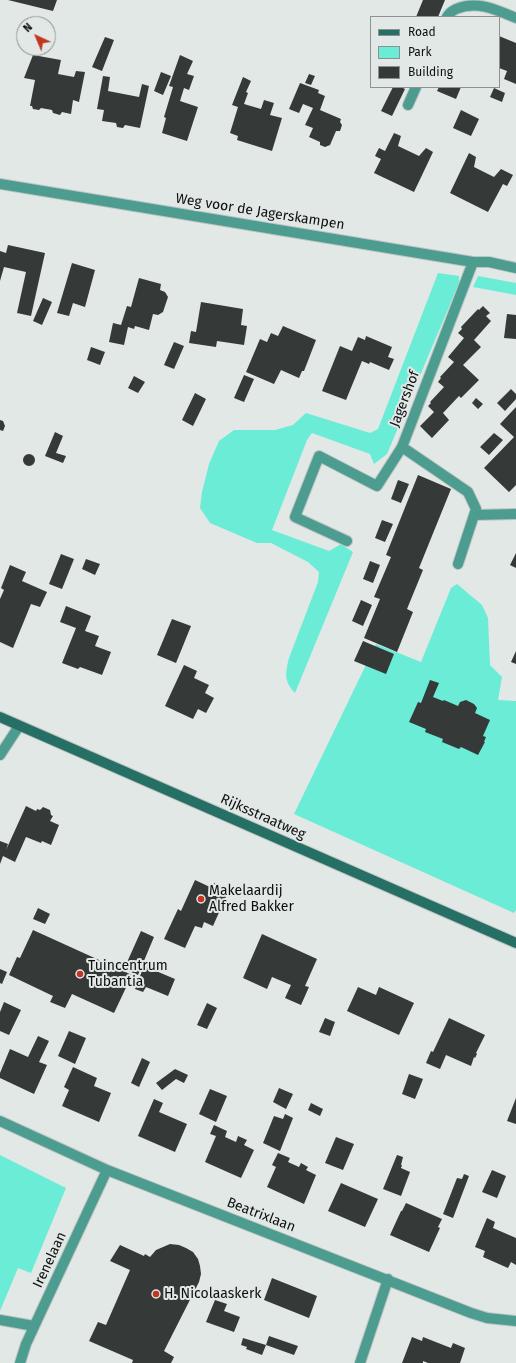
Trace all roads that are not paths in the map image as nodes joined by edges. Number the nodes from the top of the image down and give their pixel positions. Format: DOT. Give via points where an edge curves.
graph roads {
  1 [pos="448,16"];
  2 [pos="516,18"];
  3 [pos="416,88"];
  4 [pos="408,105"];
  5 [pos="0,184"];
  6 [pos="473,262"];
  7 [pos="516,268"];
  8 [pos="402,447"];
  9 [pos="516,514"];
  10 [pos="474,516"];
  11 [pos="347,541"];
  12 [pos="458,564"];
  13 [pos="0,717"];
  14 [pos="19,726"];
  15 [pos="0,753"];
  16 [pos="516,943"];
  17 [pos="0,1121"];
  18 [pos="107,1170"];
  19 [pos="388,1279"];
  20 [pos="0,1320"];
  21 [pos="516,1321"];
  22 [pos="34,1326"];
  23 [pos="20,1363"];
  24 [pos="360,1363"];
  1 -- 2 [label="street" via="462,6 479,3"];
  3 -- 4 [label="street"];
  5 -- 6 [label="street, Weg voor de Jagerskampen"];
  6 -- 7 [label="street, Weg voor de Jagerskampen" via="489,262"];
  6 -- 8 [label="street, Jagershof"];
  8 -- 10 [label="street, Jagershof" via="468,492 476,509"];
  8 -- 11 [label="street" via="377,486 318,456 295,517"];
  9 -- 10 [label="street"];
  10 -- 12 [label="street, Jagershof"];
  13 -- 14 [label="main road, Rijksstraatweg"];
  14 -- 15 [label="street"];
  14 -- 16 [label="main road, Rijksstraatweg"];
  17 -- 18 [label="street, Beatrixlaan"];
  18 -- 19 [label="street, Beatrixlaan"];
  18 -- 22 [label="street, Irenelaan"];
  19 -- 21 [label="street, Beatrixlaan" via="487,1318"];
  19 -- 24 [label="street"];
  20 -- 22 [label="street"];
  22 -- 23 [label="street, Irenelaan"];
}
